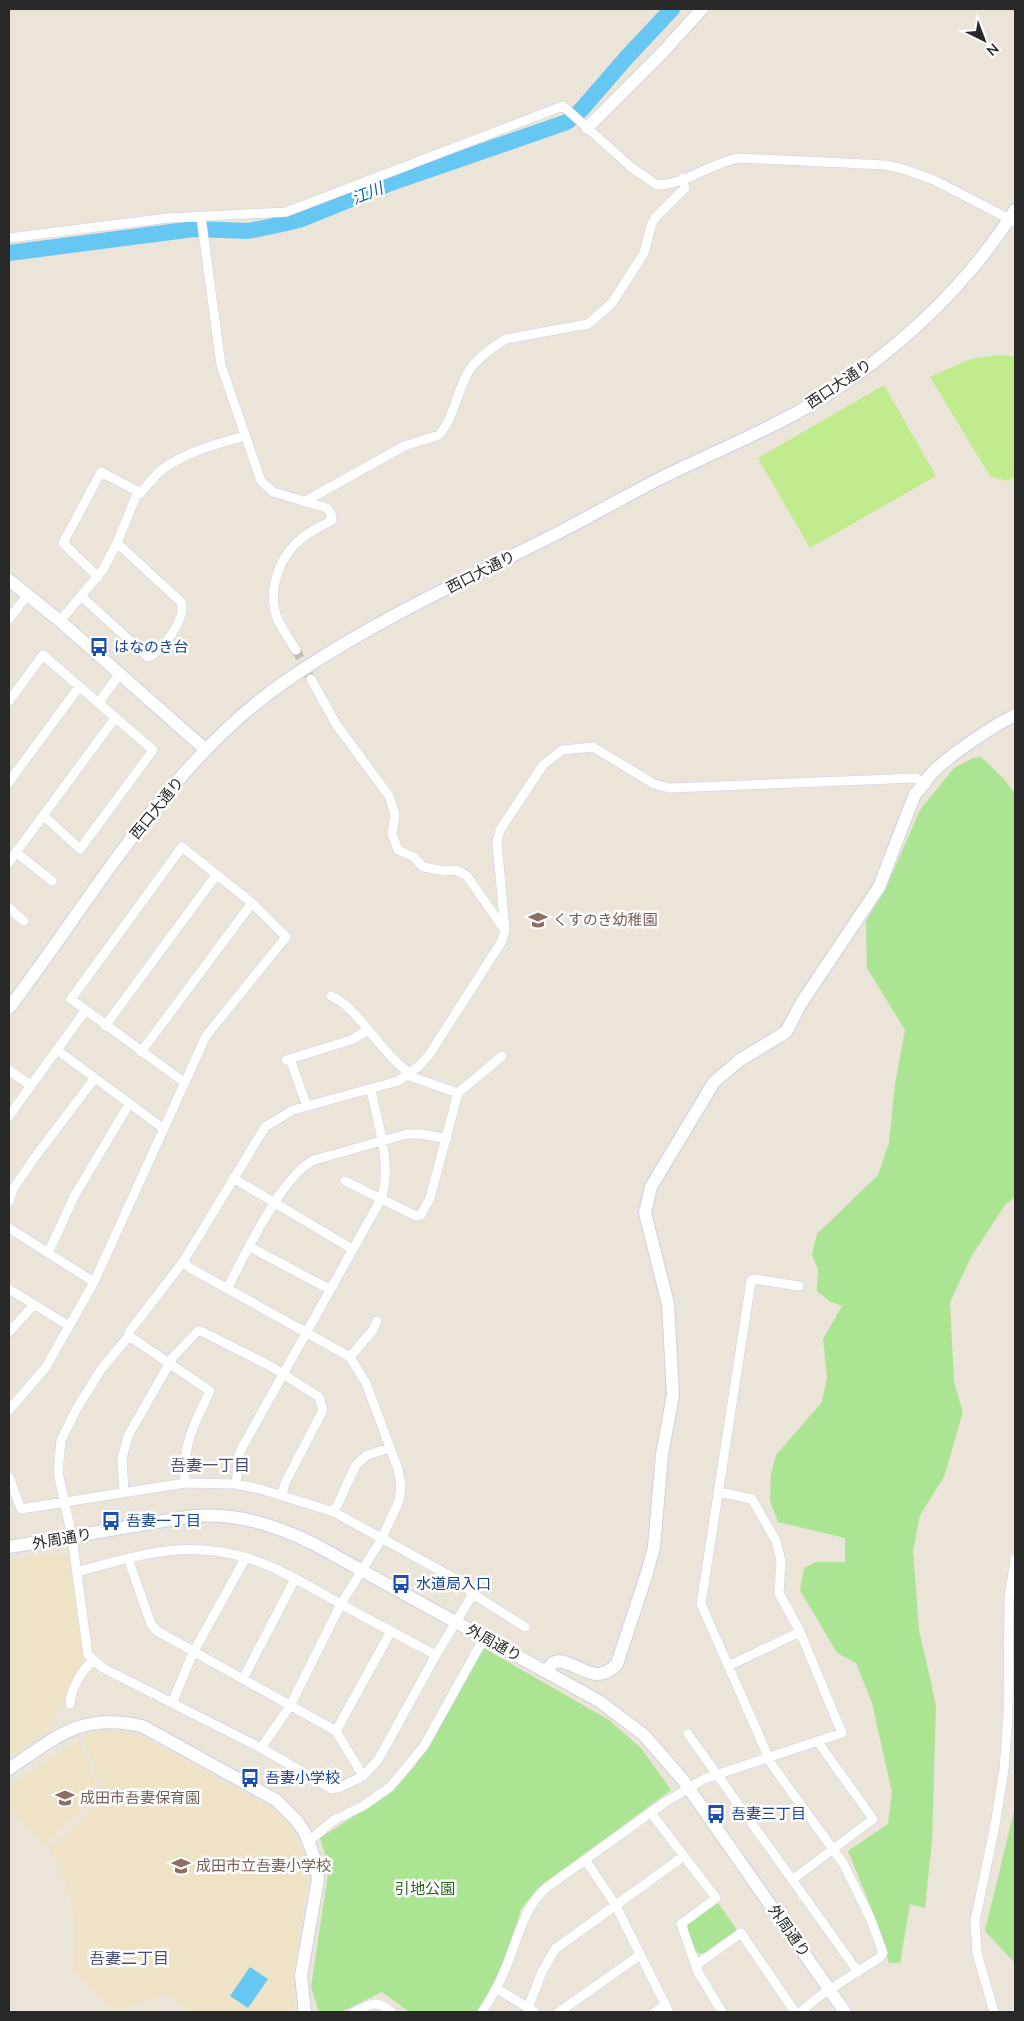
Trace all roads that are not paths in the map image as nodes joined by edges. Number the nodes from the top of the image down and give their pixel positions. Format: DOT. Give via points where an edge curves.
graph roads {
  1 [pos="702,9"];
  2 [pos="585,126"];
  3 [pos="683,178"];
  4 [pos="201,217"];
  5 [pos="1013,217"];
  6 [pos="9,238"];
  7 [pos="245,436"];
  8 [pos="141,494"];
  9 [pos="304,502"];
  10 [pos="117,543"];
  11 [pos="98,577"];
  12 [pos="9,580"];
  13 [pos="28,594"];
  14 [pos="82,597"];
  15 [pos="9,619"];
  16 [pos="60,621"];
  17 [pos="296,650"];
  18 [pos="119,674"];
  19 [pos="311,678"];
  20 [pos="80,687"];
  21 [pos="9,701"];
  22 [pos="98,702"];
  23 [pos="1015,715"];
  24 [pos="115,718"];
  25 [pos="206,750"];
  26 [pos="9,782"];
  27 [pos="925,785"];
  28 [pos="44,816"];
  29 [pos="17,853"];
  30 [pos="9,862"];
  31 [pos="217,874"];
  32 [pos="52,881"];
  33 [pos="252,904"];
  34 [pos="9,908"];
  35 [pos="24,921"];
  36 [pos="505,930"];
  37 [pos="331,996"];
  38 [pos="9,1008"];
  39 [pos="86,1011"];
  40 [pos="105,1026"];
  41 [pos="367,1031"];
  42 [pos="57,1050"];
  43 [pos="141,1052"];
  44 [pos="502,1056"];
  45 [pos="9,1070"];
  46 [pos="410,1073"];
  47 [pos="95,1078"];
  48 [pos="185,1083"];
  49 [pos="31,1086"];
  50 [pos="371,1089"];
  51 [pos="458,1094"];
  52 [pos="129,1104"];
  53 [pos="307,1106"];
  54 [pos="9,1116"];
  55 [pos="164,1129"];
  56 [pos="447,1139"];
  57 [pos="381,1141"];
  58 [pos="233,1178"];
  59 [pos="345,1181"];
  60 [pos="381,1198"];
  61 [pos="9,1201"];
  62 [pos="274,1203"];
  63 [pos="9,1228"];
  64 [pos="250,1247"];
  65 [pos="352,1249"];
  66 [pos="48,1253"];
  67 [pos="183,1262"];
  68 [pos="94,1282"];
  69 [pos="799,1286"];
  70 [pos="228,1288"];
  71 [pos="9,1289"];
  72 [pos="329,1289"];
  73 [pos="34,1305"];
  74 [pos="377,1321"];
  75 [pos="70,1326"];
  76 [pos="9,1332"];
  77 [pos="305,1332"];
  78 [pos="129,1336"];
  79 [pos="350,1357"];
  80 [pos="169,1365"];
  81 [pos="282,1374"];
  82 [pos="9,1410"];
  83 [pos="390,1448"];
  84 [pos="9,1477"];
  85 [pos="185,1483"];
  86 [pos="236,1484"];
  87 [pos="124,1492"];
  88 [pos="718,1492"];
  89 [pos="282,1494"];
  90 [pos="66,1501"];
  91 [pos="334,1512"];
  92 [pos="72,1537"];
  93 [pos="382,1538"];
  94 [pos="9,1547"];
  95 [pos="246,1556"];
  96 [pos="128,1558"];
  97 [pos="1015,1559"];
  98 [pos="362,1570"];
  99 [pos="77,1572"];
  100 [pos="295,1579"];
  101 [pos="473,1594"];
  102 [pos="341,1604"];
  103 [pos="456,1622"];
  104 [pos="525,1627"];
  105 [pos="391,1631"];
  106 [pos="800,1632"];
  107 [pos="484,1638"];
  108 [pos="193,1653"];
  109 [pos="436,1655"];
  110 [pos="93,1661"];
  111 [pos="728,1666"];
  112 [pos="546,1671"];
  113 [pos="243,1679"];
  114 [pos="172,1703"];
  115 [pos="70,1704"];
  116 [pos="290,1706"];
  117 [pos="336,1731"];
  118 [pos="688,1734"];
  119 [pos="818,1742"];
  120 [pos="261,1748"];
  121 [pos="768,1757"];
  122 [pos="9,1769"];
  123 [pos="716,1775"];
  124 [pos="363,1776"];
  125 [pos="688,1789"];
  126 [pos="651,1813"];
  127 [pos="308,1841"];
  128 [pos="833,1850"];
  129 [pos="684,1856"];
  130 [pos="586,1861"];
  131 [pos="792,1880"];
  132 [pos="615,1904"];
  133 [pos="640,1955"];
  134 [pos="696,1965"];
  135 [pos="858,1972"];
  136 [pos="496,1988"];
  137 [pos="830,1990"];
  138 [pos="666,2009"];
  139 [pos="532,2010"];
  140 [pos="305,2012"];
  141 [pos="354,2012"];
  142 [pos="392,2012"];
  143 [pos="482,2012"];
  144 [pos="559,2012"];
  145 [pos="655,2012"];
  146 [pos="722,2012"];
  147 [pos="795,2012"];
  148 [pos="800,2012"];
  149 [pos="845,2012"];
  150 [pos="994,2012"];
  1 -- 2 [label="street" via="663,52"];
  2 -- 3 [label="street" via="632,168 657,185"];
  2 -- 4 [label="street" via="568,108 558,107 286,212"];
  3 -- 5 [label="street" via="723,161 740,158 885,165 921,174"];
  3 -- 9 [label="street" via="685,188 655,218 644,253 612,302 588,324 506,339 496,344 472,366 438,435 404,446"];
  4 -- 6 [label="street" via="168,218"];
  4 -- 7 [label="street" via="222,365"];
  5 -- 25 [label="street, 西口大通り" via="940,303 850,380 780,421 660,478 334,648 265,696"];
  7 -- 8 [label="street" via="178,459 152,478"];
  7 -- 9 [label="street" via="262,481 273,492"];
  8 -- 10 [label="street" via="136,496"];
  8 -- 11 [label="street" via="101,472 62,543"];
  9 -- 17 [label="street" via="327,508 332,520 301,538 286,557 275,581 277,618"];
  10 -- 11 [label="street"];
  10 -- 14 [label="street" via="181,602 183,608 178,626 148,657"];
  11 -- 14 [label="street"];
  12 -- 13 [label="street"];
  13 -- 15 [label="street"];
  13 -- 16 [label="street"];
  14 -- 16 [label="street"];
  16 -- 18 [label="street"];
  18 -- 22 [label="street"];
  18 -- 25 [label="street"];
  19 -- 36 [label="street" via="336,724 389,796 395,814 392,834 398,850 414,857 423,867 456,870 468,876"];
  20 -- 21 [label="street" via="43,655"];
  20 -- 22 [label="street"];
  20 -- 26 [label="street"];
  22 -- 24 [label="street"];
  23 -- 27 [label="street" via="930,774"];
  24 -- 28 [label="street"];
  24 -- 28 [label="street" via="154,750 80,848"];
  25 -- 38 [label="street, 西口大通り" via="147,818"];
  27 -- 36 [label="street" via="916,778 669,788 654,784 594,747 562,750 543,766 500,830 498,842"];
  27 -- 112 [label="street" via="915,794 879,887 802,1002 786,1032 740,1060 714,1082 652,1186 646,1202 645,1220 667,1298 673,1395 662,1454 654,1546 617,1664 598,1675 559,1661"];
  28 -- 29 [label="street"];
  29 -- 30 [label="street"];
  29 -- 32 [label="street"];
  31 -- 33 [label="street"];
  31 -- 39 [label="street" via="182,847 71,999"];
  31 -- 40 [label="street"];
  33 -- 43 [label="street"];
  33 -- 48 [label="street" via="286,937 206,1036"];
  34 -- 35 [label="street"];
  36 -- 46 [label="street" via="502,941 429,1055"];
  37 -- 41 [label="street" via="346,1005"];
  39 -- 40 [label="street"];
  39 -- 42 [label="street"];
  40 -- 43 [label="street"];
  41 -- 46 [label="street" via="396,1063"];
  41 -- 53 [label="street" via="351,1040 288,1060"];
  42 -- 47 [label="street"];
  42 -- 49 [label="street"];
  43 -- 48 [label="street"];
  44 -- 51 [label="street"];
  45 -- 49 [label="street"];
  46 -- 50 [label="street" via="398,1081"];
  46 -- 51 [label="street" via="412,1078"];
  47 -- 52 [label="street"];
  47 -- 61 [label="street" via="34,1157"];
  48 -- 55 [label="street"];
  49 -- 54 [label="street"];
  50 -- 53 [label="street"];
  50 -- 57 [label="street"];
  51 -- 56 [label="street"];
  52 -- 55 [label="street"];
  52 -- 66 [label="street" via="75,1195"];
  53 -- 58 [label="street" via="282,1115 264,1127"];
  55 -- 68 [label="street"];
  56 -- 57 [label="street" via="415,1133"];
  56 -- 60 [label="street" via="430,1198 421,1215 416,1216"];
  57 -- 60 [label="street" via="386,1174"];
  57 -- 62 [label="street" via="309,1163 291,1178"];
  58 -- 62 [label="street"];
  58 -- 67 [label="street"];
  59 -- 60 [label="street"];
  60 -- 65 [label="street"];
  62 -- 64 [label="street"];
  62 -- 65 [label="street"];
  63 -- 66 [label="street"];
  64 -- 70 [label="street"];
  64 -- 72 [label="street"];
  65 -- 72 [label="street"];
  66 -- 68 [label="street"];
  67 -- 70 [label="street"];
  67 -- 78 [label="street"];
  68 -- 75 [label="street"];
  69 -- 88 [label="street" via="751,1281"];
  70 -- 77 [label="street"];
  71 -- 73 [label="street"];
  72 -- 77 [label="street"];
  73 -- 75 [label="street"];
  73 -- 76 [label="street"];
  74 -- 79 [label="street"];
  75 -- 82 [label="street" via="46,1367"];
  77 -- 79 [label="street"];
  77 -- 81 [label="street"];
  78 -- 80 [label="street"];
  78 -- 90 [label="street" via="90,1386 61,1440 58,1472"];
  79 -- 83 [label="street" via="366,1383"];
  80 -- 81 [label="street" via="173,1356 194,1334 203,1332"];
  80 -- 85 [label="street" via="210,1391 188,1438"];
  80 -- 87 [label="street" via="124,1446"];
  81 -- 86 [label="street" via="242,1446"];
  81 -- 89 [label="street" via="315,1392 323,1406"];
  83 -- 91 [label="street" via="367,1455 356,1465"];
  83 -- 93 [label="street" via="398,1469 401,1493"];
  84 -- 90 [label="street" via="21,1510"];
  85 -- 86 [label="street"];
  85 -- 87 [label="street"];
  86 -- 89 [label="street"];
  87 -- 90 [label="street"];
  88 -- 106 [label="street" via="752,1499 776,1541 781,1561 779,1593"];
  88 -- 111 [label="street" via="701,1604"];
  89 -- 91 [label="street"];
  90 -- 92 [label="street"];
  91 -- 93 [label="street"];
  92 -- 94 [label="street, 外周通り"];
  92 -- 98 [label="street, 外周通り" via="193,1516 224,1515 287,1531"];
  92 -- 99 [label="street"];
  93 -- 98 [label="street"];
  93 -- 101 [label="street" via="461,1582"];
  95 -- 96 [label="street" via="177,1550"];
  95 -- 100 [label="street" via="279,1568"];
  95 -- 108 [label="street"];
  96 -- 99 [label="street"];
  96 -- 108 [label="street" via="151,1624"];
  97 -- 150 [label="street" via="1010,1599 1004,1769 975,1921 977,1953"];
  98 -- 102 [label="street"];
  98 -- 103 [label="street, 外周通り"];
  99 -- 110 [label="street" via="88,1655"];
  100 -- 102 [label="street"];
  100 -- 113 [label="street"];
  101 -- 103 [label="street"];
  101 -- 104 [label="street"];
  102 -- 105 [label="street"];
  102 -- 116 [label="street"];
  103 -- 107 [label="street, 外周通り"];
  103 -- 109 [label="street"];
  105 -- 109 [label="street"];
  105 -- 117 [label="street"];
  106 -- 111 [label="street"];
  106 -- 119 [label="street" via="842,1728 842,1734"];
  107 -- 112 [label="street, 外周通り"];
  107 -- 127 [label="street" via="424,1746 390,1787 363,1806 334,1820"];
  108 -- 113 [label="street"];
  108 -- 114 [label="street"];
  109 -- 124 [label="street" via="403,1719 378,1760"];
  110 -- 114 [label="street"];
  110 -- 115 [label="street" via="70,1698"];
  111 -- 121 [label="street"];
  112 -- 125 [label="street, 外周通り" via="599,1701 630,1724 657,1749"];
  113 -- 116 [label="street"];
  114 -- 120 [label="street"];
  116 -- 117 [label="street"];
  116 -- 120 [label="street"];
  117 -- 124 [label="street"];
  118 -- 123 [label="street"];
  119 -- 121 [label="street"];
  119 -- 128 [label="street" via="873,1816 870,1823"];
  120 -- 124 [label="street" via="332,1789"];
  121 -- 123 [label="street"];
  121 -- 128 [label="street"];
  122 -- 127 [label="street" via="69,1730 89,1722 123,1722 142,1726 276,1800 297,1821"];
  123 -- 125 [label="street" via="704,1778"];
  123 -- 131 [label="street"];
  125 -- 126 [label="street"];
  125 -- 137 [label="street, 外周通り"];
  126 -- 129 [label="street"];
  126 -- 130 [label="street"];
  127 -- 140 [label="street" via="318,1879 301,1976"];
  128 -- 131 [label="street"];
  128 -- 135 [label="street" via="843,1863 871,1920 882,1953"];
  129 -- 132 [label="street"];
  129 -- 134 [label="street" via="716,1898 681,1924"];
  130 -- 132 [label="street"];
  130 -- 136 [label="street" via="547,1888 534,1902"];
  131 -- 135 [label="street"];
  132 -- 133 [label="street"];
  132 -- 139 [label="street" via="556,1949 542,1972"];
  133 -- 138 [label="street"];
  133 -- 144 [label="street"];
  134 -- 146 [label="street"];
  134 -- 147 [label="street" via="741,1933"];
  135 -- 137 [label="street"];
  136 -- 139 [label="street"];
  136 -- 143 [label="street"];
  137 -- 148 [label="street"];
  137 -- 149 [label="street, 外周通り"];
  138 -- 145 [label="street"];
  141 -- 142 [label="street" via="374,2003"];
}
